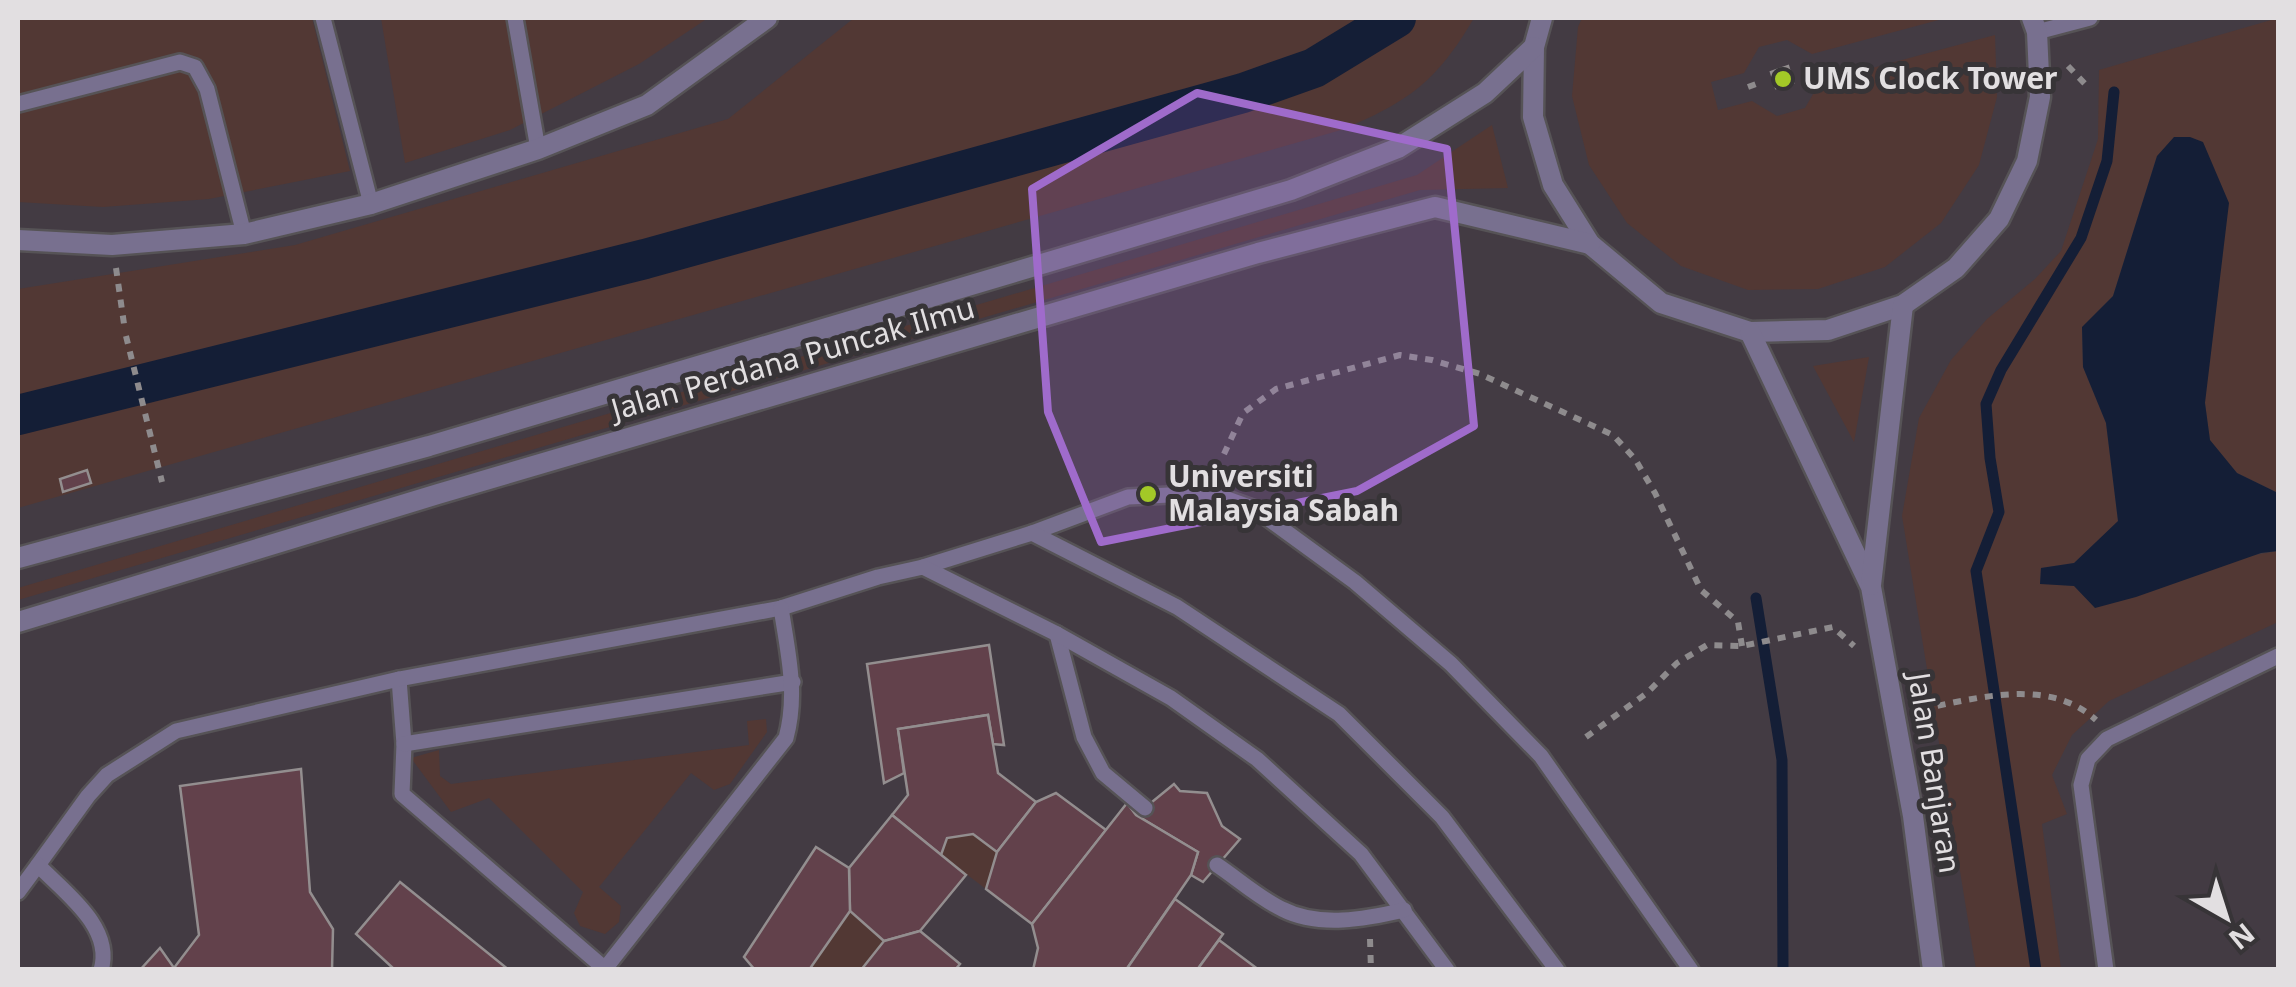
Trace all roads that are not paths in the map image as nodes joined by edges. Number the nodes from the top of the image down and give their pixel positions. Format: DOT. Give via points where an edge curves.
graph roads {
  1 [pos="323,18"];
  2 [pos="515,18"];
  3 [pos="1542,18"];
  4 [pos="2090,18"];
  5 [pos="755,22"];
  6 [pos="2034,25"];
  7 [pos="1534,47"];
  8 [pos="18,104"];
  9 [pos="538,150"];
  10 [pos="371,204"];
  11 [pos="244,234"];
  12 [pos="18,240"];
  13 [pos="1590,244"];
  14 [pos="1903,305"];
  15 [pos="1750,332"];
  16 [pos="1032,534"];
  17 [pos="18,558"];
  18 [pos="922,567"];
  19 [pos="1871,587"];
  20 [pos="782,608"];
  21 [pos="18,622"];
  22 [pos="1056,634"];
  23 [pos="2278,656"];
  24 [pos="398,679"];
  25 [pos="793,682"];
  26 [pos="404,744"];
  27 [pos="1145,808"];
  28 [pos="1217,865"];
  29 [pos="38,866"];
  30 [pos="18,892"];
  31 [pos="1404,910"];
  32 [pos="604,969"];
  33 [pos="101,970"];
  34 [pos="1447,970"];
  35 [pos="1558,970"];
  36 [pos="1692,970"];
  37 [pos="1933,970"];
  38 [pos="2106,970"];
  1 -- 10 [label="lane"];
  2 -- 9 [label="lane"];
  3 -- 7 [label="street"];
  4 -- 6 [label="lane"];
  5 -- 9 [label="street" via="647,105"];
  6 -- 14 [label="street" via="2040,97 2027,160 1999,219 1956,268"];
  7 -- 13 [label="street" via="1533,117 1553,184"];
  7 -- 17 [label="street, Jalan Perdana Puncak Ilmu" via="1486,92 1398,148 1291,190 429,446"];
  8 -- 11 [label="lane" via="180,62 195,68 207,89"];
  9 -- 10 [label="street"];
  10 -- 11 [label="street"];
  11 -- 12 [label="street" via="112,245"];
  13 -- 15 [label="street" via="1661,303"];
  13 -- 21 [label="street, Jalan Perdana Puncak Ilmu" via="1436,207 1201,270"];
  14 -- 15 [label="street" via="1828,330"];
  14 -- 19 [label="street, Jalan Banjaran"];
  15 -- 19 [label="street, Jalan Banjaran"];
  16 -- 18 [label="lane"];
  16 -- 35 [label="lane" via="1177,607 1339,714 1442,817"];
  16 -- 36 [label="lane" via="1128,497 1211,494 1254,509 1355,582 1451,664 1541,756"];
  18 -- 20 [label="lane"];
  18 -- 22 [label="lane"];
  19 -- 37 [label="street, Jalan Banjaran" via="1914,816"];
  20 -- 24 [label="lane"];
  20 -- 25 [label="lane"];
  22 -- 27 [label="lane" via="1084,738 1103,774"];
  22 -- 31 [label="lane" via="1171,698 1257,759 1361,854"];
  23 -- 38 [label="lane" via="2108,739 2088,759 2081,785"];
  24 -- 26 [label="lane"];
  24 -- 29 [label="lane" via="176,731 108,775"];
  25 -- 26 [label="lane"];
  25 -- 32 [label="lane" via="786,738"];
  26 -- 32 [label="lane" via="402,794"];
  28 -- 31 [label="lane" via="1283,910 1322,920"];
  29 -- 30 [label="lane"];
  29 -- 33 [label="lane" via="102,939"];
  31 -- 34 [label="lane"];
}
